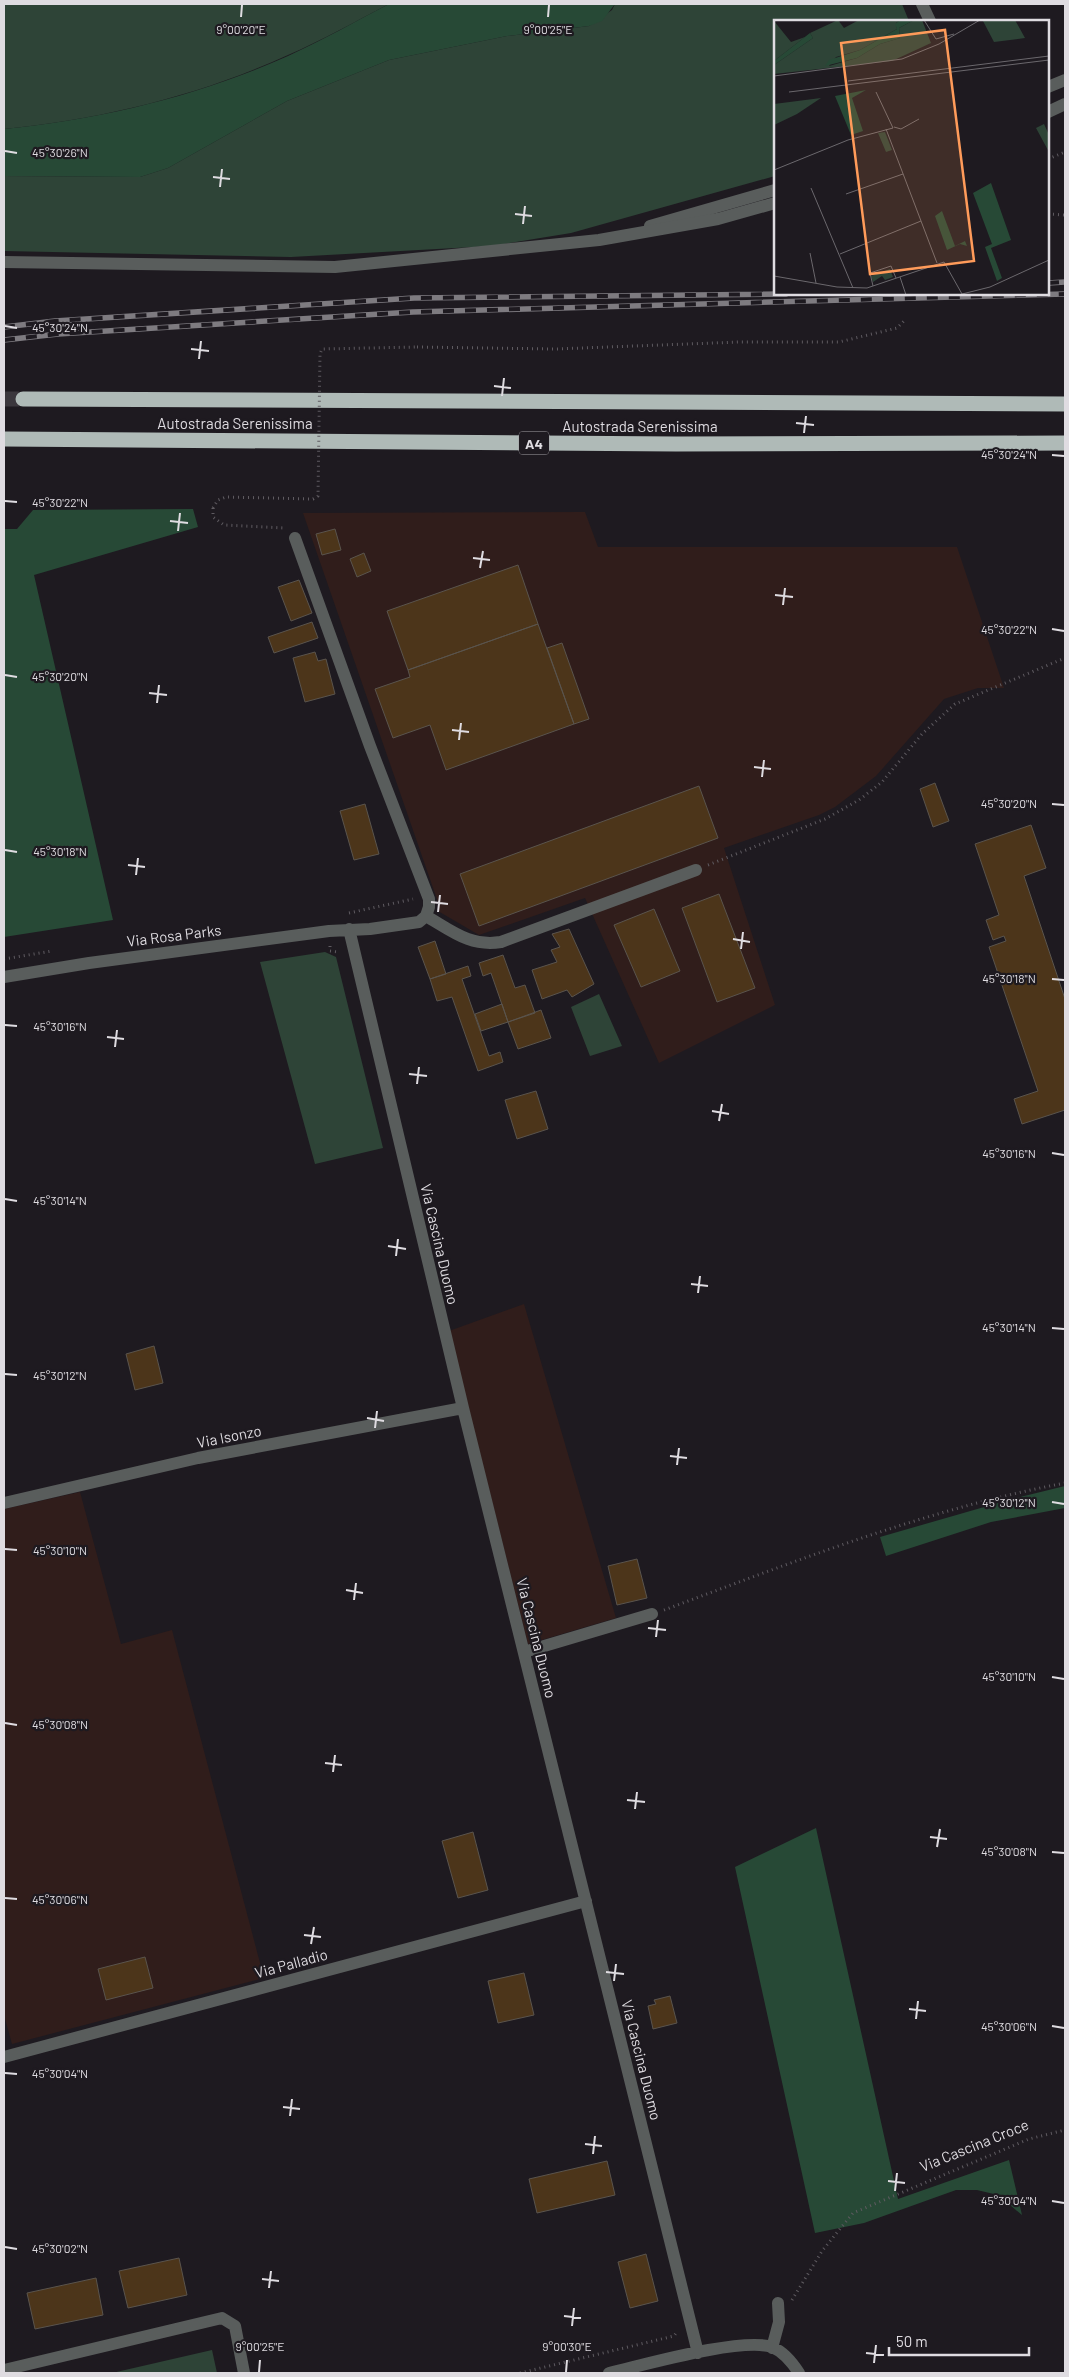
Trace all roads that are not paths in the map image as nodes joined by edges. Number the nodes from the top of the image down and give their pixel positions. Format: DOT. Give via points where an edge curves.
graph roads {
  1 [pos="922,4"];
  2 [pos="929,20"];
  3 [pos="1065,80"];
  4 [pos="1049,87"];
  5 [pos="1065,104"];
  6 [pos="1049,112"];
  7 [pos="774,190"];
  8 [pos="774,203"];
  9 [pos="599,240"];
  10 [pos="4,262"];
  11 [pos="23,399"];
  12 [pos="1065,404"];
  13 [pos="4,439"];
  14 [pos="1065,443"];
  15 [pos="294,533"];
  16 [pos="696,870"];
  17 [pos="426,916"];
  18 [pos="349,929"];
  19 [pos="4,977"];
  20 [pos="462,1408"];
  21 [pos="4,1503"];
  22 [pos="652,1614"];
  23 [pos="524,1652"];
  24 [pos="586,1901"];
  25 [pos="4,2057"];
  26 [pos="778,2303"];
  27 [pos="772,2348"];
  28 [pos="698,2353"];
  29 [pos="4,2370"];
  30 [pos="244,2373"];
  31 [pos="609,2373"];
  32 [pos="799,2373"];
  1 -- 2 [label="street"];
  3 -- 4 [label="street"];
  5 -- 6 [label="street"];
  7 -- 9 [label="street"];
  8 -- 9 [label="street" via="718,219"];
  9 -- 10 [label="street" via="335,267"];
  11 -- 12 [label="highway, Autostrada Serenissima"];
  13 -- 14 [label="highway, Autostrada Serenissima / A4" via="666,444"];
  15 -- 17 [label="street" via="429,899"];
  16 -- 17 [label="street" via="501,942 485,945 473,942"];
  17 -- 18 [label="street, Via Rosa Parks" via="419,922"];
  18 -- 19 [label="street, Via Rosa Parks"];
  18 -- 20 [label="street, Via Cascina Duomo"];
  20 -- 21 [label="street, Via Isonzo" via="198,1458"];
  20 -- 23 [label="street, Via Cascina Duomo"];
  22 -- 23 [label="street"];
  23 -- 24 [label="street, Via Cascina Duomo"];
  24 -- 25 [label="street, Via Palladio"];
  24 -- 28 [label="street, Via Cascina Duomo"];
  26 -- 27 [label="street" via="779,2322"];
  27 -- 28 [label="street" via="755,2344"];
  27 -- 32 [label="street" via="789,2358"];
  28 -- 31 [label="street"];
  29 -- 30 [label="street" via="222,2318 235,2326"];
}
